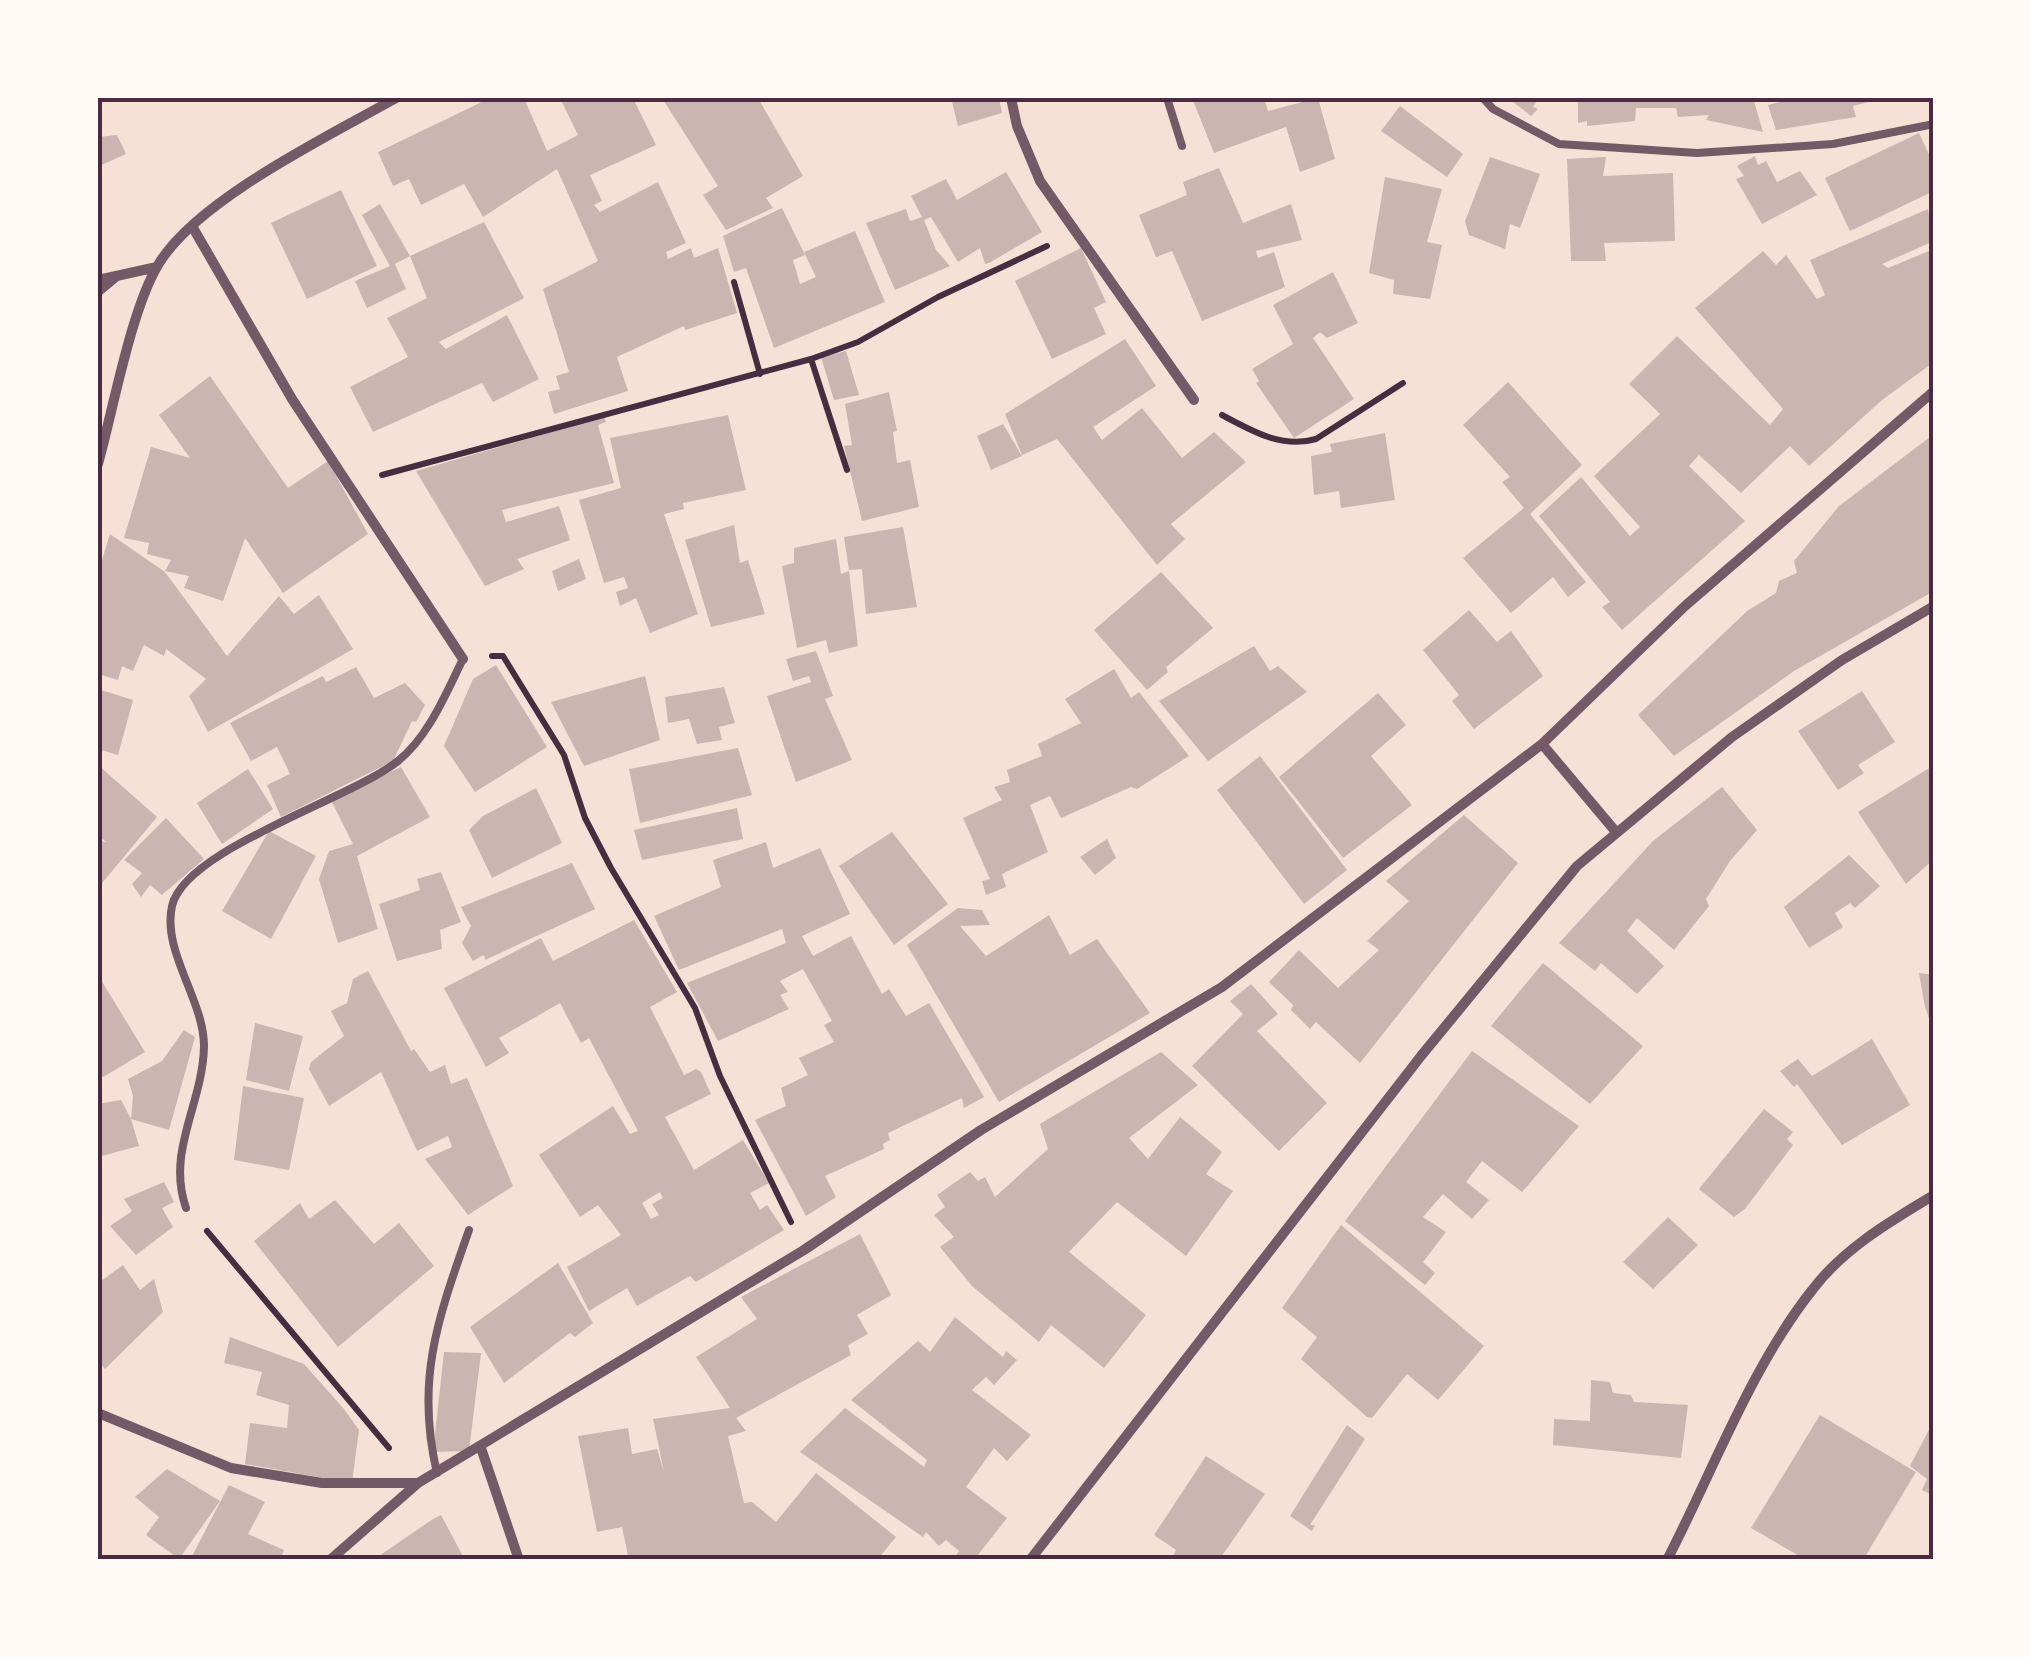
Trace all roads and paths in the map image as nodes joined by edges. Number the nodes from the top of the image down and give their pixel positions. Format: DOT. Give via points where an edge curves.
graph roads {
  1 [pos="396,98"];
  2 [pos="1011,98"];
  3 [pos="1167,98"];
  4 [pos="1483,98"];
  5 [pos="1934,124"];
  6 [pos="1182,146"];
  7 [pos="192,226"];
  8 [pos="1077,232"];
  9 [pos="157,266"];
  10 [pos="116,278"];
  11 [pos="98,280"];
  12 [pos="734,282"];
  13 [pos="98,294"];
  14 [pos="811,359"];
  15 [pos="760,374"];
  16 [pos="1403,383"];
  17 [pos="1934,391"];
  18 [pos="1194,400"];
  19 [pos="98,464"];
  20 [pos="847,470"];
  21 [pos="351,484"];
  22 [pos="1934,606"];
  23 [pos="463,658"];
  24 [pos="1542,744"];
  25 [pos="1616,832"];
  26 [pos="1934,1195"];
  27 [pos="186,1208"];
  28 [pos="469,1230"];
  29 [pos="804,1250"];
  30 [pos="98,1413"];
  31 [pos="481,1448"];
  32 [pos="437,1473"];
  33 [pos="418,1483"];
  34 [pos="330,1560"];
  35 [pos="519,1560"];
  36 [pos="1030,1560"];
  37 [pos="1667,1560"];
  1 -- 7 [label="street" via="265,174"];
  2 -- 8 [label="street" via="1040,181"];
  3 -- 6 [label="lane"];
  4 -- 5 [label="lane" via="1558,144 1697,153 1832,144"];
  7 -- 9 [label="street"];
  7 -- 21 [label="street" via="236,310"];
  8 -- 14 [label="path"];
  8 -- 18 [label="street"];
  9 -- 10 [label="street"];
  9 -- 19 [label="street"];
  10 -- 11 [label="street"];
  10 -- 13 [label="lane"];
  12 -- 15 [label="path"];
  14 -- 15 [label="path"];
  14 -- 20 [label="path"];
  15 -- 21 [label="path"];
  16 -- 18 [label="path" via="1300,444 1260,434"];
  17 -- 24 [label="street" via="1685,606"];
  21 -- 23 [label="street"];
  22 -- 25 [label="street" via="1732,736"];
  23 -- 27 [label="lane" via="422,736 398,761 204,864 178,892 172,925 204,1039 203,1075 178,1160 177,1185"];
  23 -- 29 [label="path" via="502,656 564,755 585,818 695,1008 720,1076"];
  24 -- 25 [label="street"];
  24 -- 29 [label="street" via="1222,987 981,1130"];
  25 -- 36 [label="street" via="1526,924"];
  26 -- 37 [label="street" via="1863,1240 1814,1287 1781,1337"];
  27 -- 33 [label="path"];
  28 -- 32 [label="lane" via="434,1332 427,1378 426,1420"];
  29 -- 31 [label="street"];
  30 -- 33 [label="street" via="231,1468 322,1483"];
  31 -- 32 [label="street"];
  31 -- 35 [label="street"];
  32 -- 33 [label="street"];
  33 -- 34 [label="street"];
}
